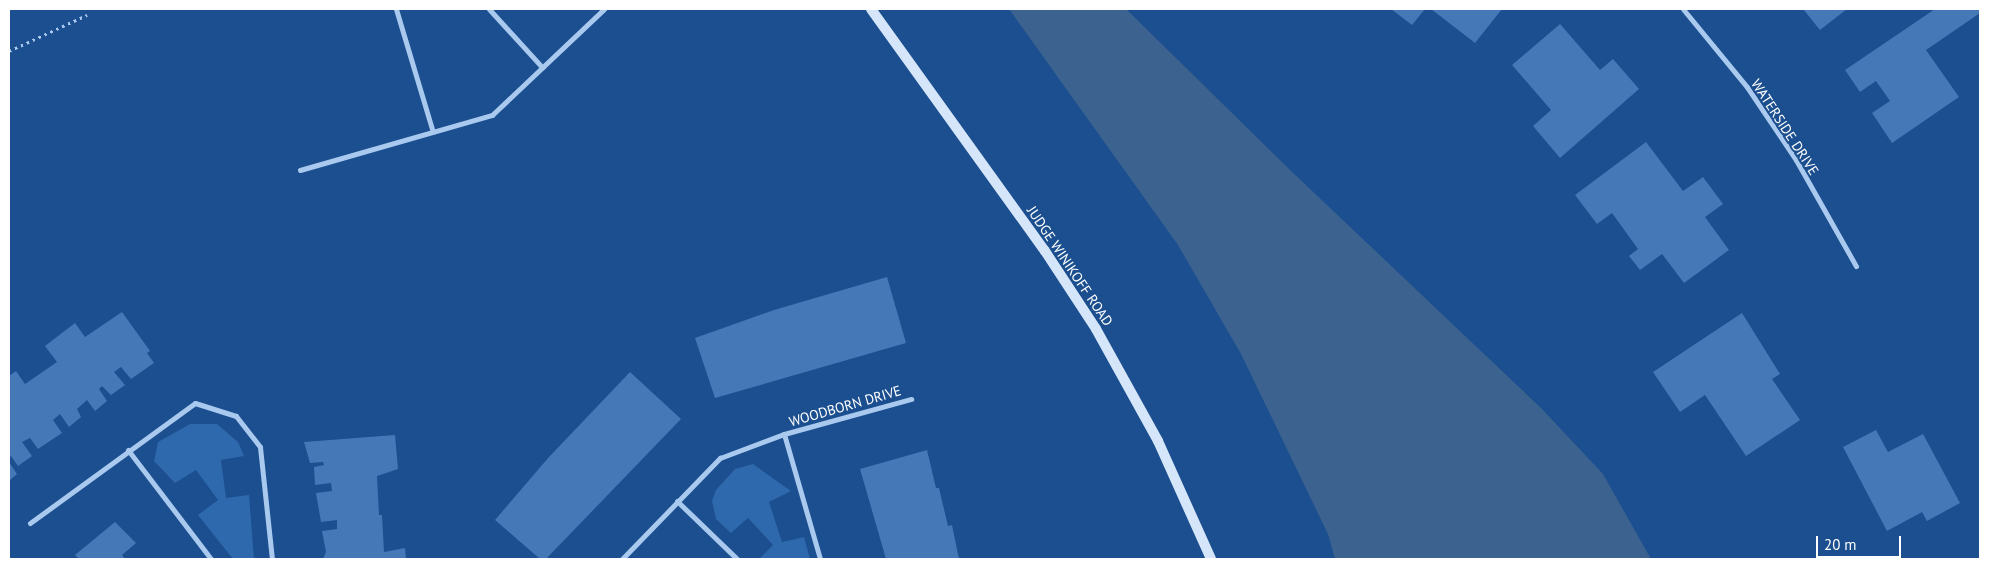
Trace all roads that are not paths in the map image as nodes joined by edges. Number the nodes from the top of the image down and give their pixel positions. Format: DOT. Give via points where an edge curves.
graph roads {
  1 [pos="396,9"];
  2 [pos="489,9"];
  3 [pos="604,9"];
  4 [pos="871,9"];
  5 [pos="1683,9"];
  6 [pos="542,68"];
  7 [pos="433,132"];
  8 [pos="300,170"];
  9 [pos="1856,266"];
  10 [pos="912,399"];
  11 [pos="784,434"];
  12 [pos="128,450"];
  13 [pos="677,501"];
  14 [pos="30,522"];
  15 [pos="211,559"];
  16 [pos="272,559"];
  17 [pos="622,559"];
  18 [pos="737,559"];
  19 [pos="820,559"];
  20 [pos="1212,559"];
  1 -- 7 [label="street"];
  2 -- 6 [label="street"];
  3 -- 6 [label="street"];
  4 -- 20 [label="street, JUDGE WINIKOFF ROAD" via="1045,252 1096,329 1158,441"];
  5 -- 9 [label="street, WATERSIDE DRIVE" via="1747,87 1791,152"];
  6 -- 7 [label="street" via="492,115"];
  7 -- 8 [label="street"];
  10 -- 11 [label="street, WOODBORN DRIVE"];
  11 -- 13 [label="street, WOODBORN DRIVE" via="720,458"];
  11 -- 19 [label="street, WOODBORN DRIVE"];
  12 -- 14 [label="street"];
  12 -- 15 [label="street"];
  12 -- 16 [label="street" via="195,403 236,416 260,447"];
  13 -- 17 [label="street, WOODBORN DRIVE"];
  13 -- 18 [label="street"];
}
